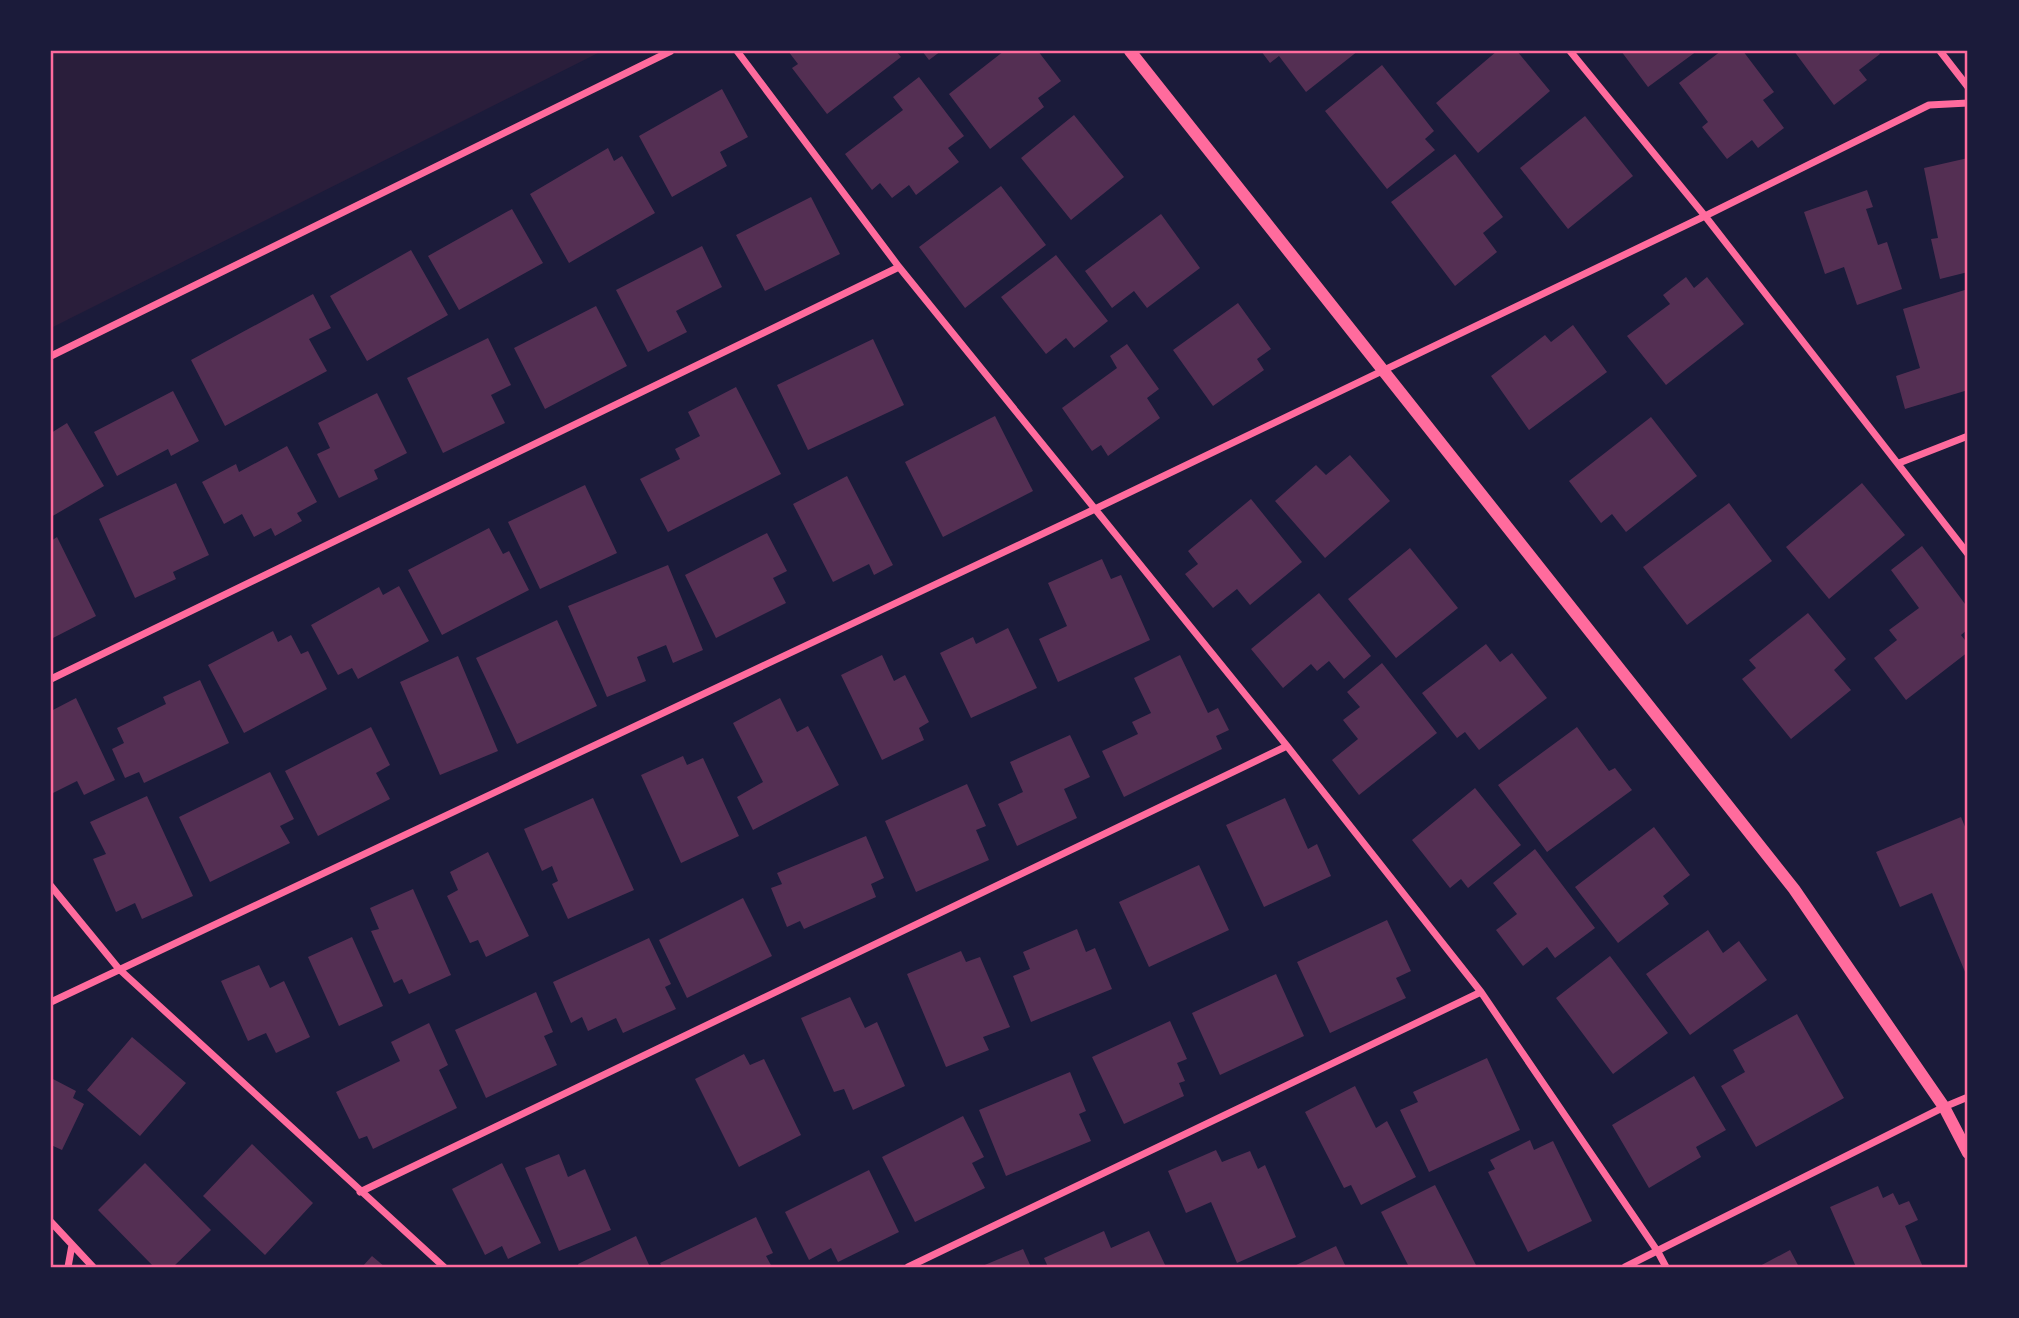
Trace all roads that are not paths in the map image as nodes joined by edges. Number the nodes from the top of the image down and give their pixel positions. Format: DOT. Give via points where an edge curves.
graph roads {
  1 [pos="671,51"];
  2 [pos="737,51"];
  3 [pos="1130,51"];
  4 [pos="1570,51"];
  5 [pos="1940,51"];
  6 [pos="1968,87"];
  7 [pos="1968,103"];
  8 [pos="1705,216"];
  9 [pos="899,267"];
  10 [pos="51,356"];
  11 [pos="1383,370"];
  12 [pos="1968,436"];
  13 [pos="1899,463"];
  14 [pos="1096,509"];
  15 [pos="1968,554"];
  16 [pos="51,679"];
  17 [pos="1287,746"];
  18 [pos="51,886"];
  19 [pos="119,969"];
  20 [pos="1481,992"];
  21 [pos="51,1002"];
  22 [pos="1968,1097"];
  23 [pos="1944,1107"];
  24 [pos="1968,1153"];
  25 [pos="360,1192"];
  26 [pos="51,1222"];
  27 [pos="72,1245"];
  28 [pos="1658,1252"];
  29 [pos="68,1267"];
  30 [pos="93,1267"];
  31 [pos="444,1267"];
  32 [pos="908,1267"];
  33 [pos="1625,1267"];
  34 [pos="1666,1267"];
  1 -- 10 [label="street"];
  2 -- 9 [label="street"];
  3 -- 11 [label="street"];
  4 -- 8 [label="street"];
  5 -- 6 [label="street"];
  7 -- 8 [label="street" via="1929,105"];
  8 -- 11 [label="street"];
  8 -- 13 [label="street"];
  9 -- 14 [label="street"];
  9 -- 16 [label="street"];
  11 -- 14 [label="street"];
  11 -- 23 [label="street" via="1794,889"];
  12 -- 13 [label="street"];
  13 -- 15 [label="street"];
  14 -- 17 [label="street"];
  14 -- 19 [label="street"];
  17 -- 20 [label="street"];
  17 -- 25 [label="street"];
  18 -- 19 [label="street"];
  19 -- 21 [label="street"];
  19 -- 25 [label="street"];
  20 -- 28 [label="street"];
  20 -- 32 [label="street"];
  22 -- 23 [label="street"];
  23 -- 24 [label="street"];
  23 -- 28 [label="street"];
  25 -- 31 [label="street"];
  26 -- 27 [label="street"];
  27 -- 29 [label="street"];
  27 -- 30 [label="street"];
  28 -- 33 [label="street"];
  28 -- 34 [label="street"];
}
